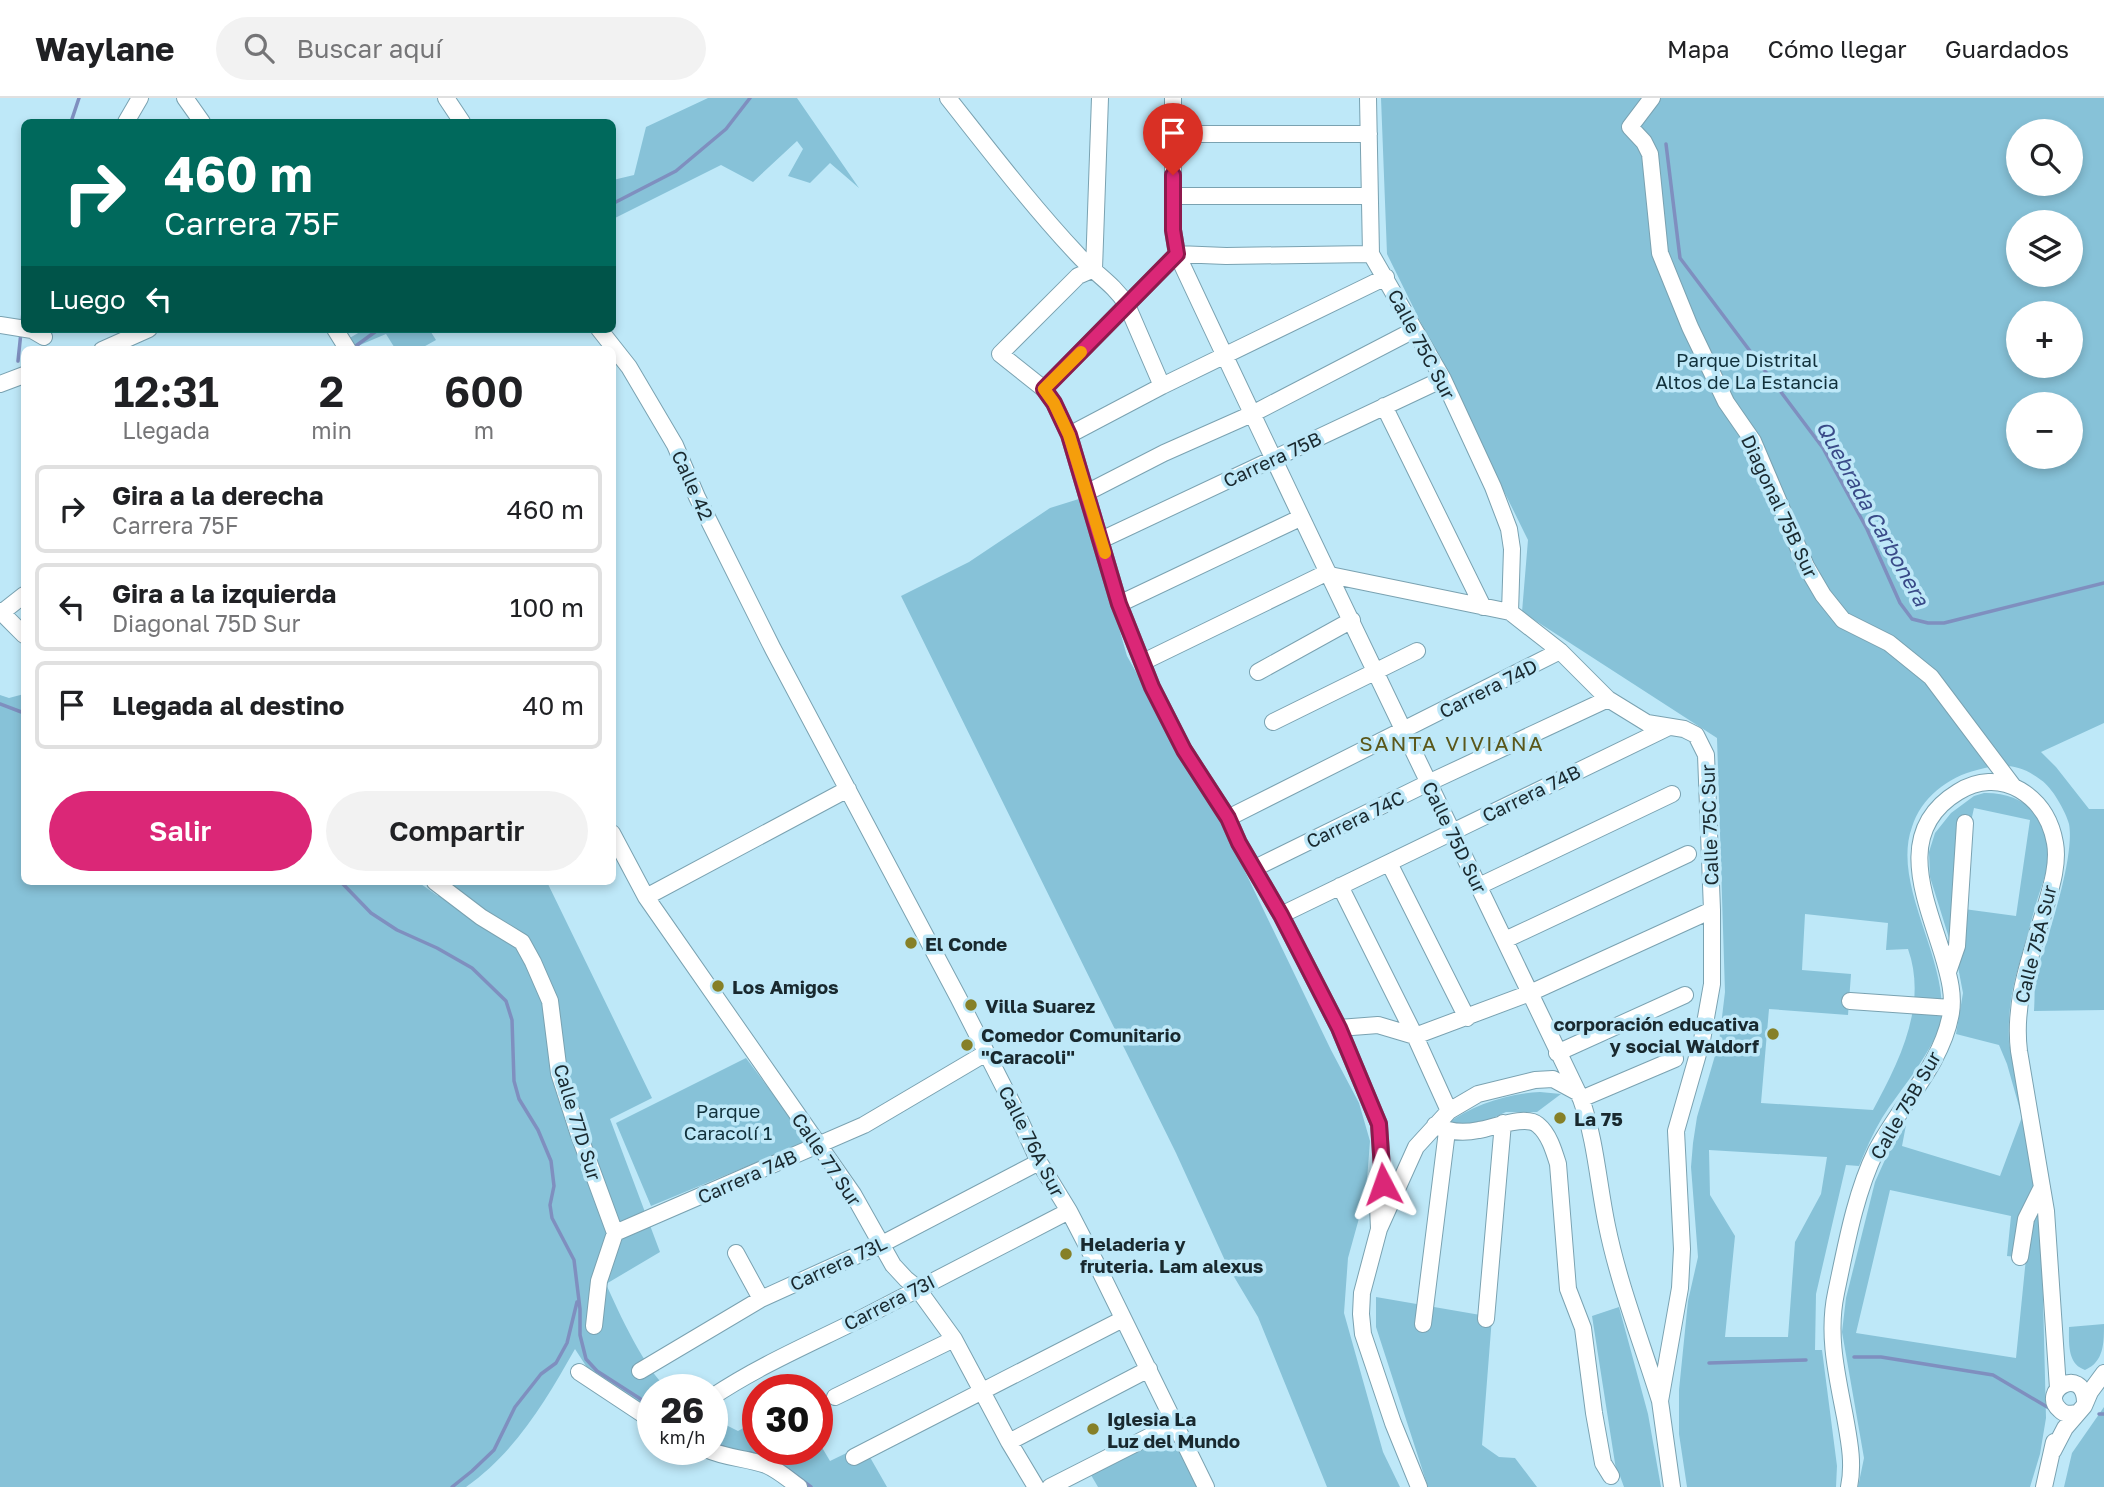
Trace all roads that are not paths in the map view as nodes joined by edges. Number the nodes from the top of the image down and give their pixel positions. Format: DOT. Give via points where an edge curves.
graph roads {
  1 [pos="140,98"];
  2 [pos="185,98"];
  3 [pos="446,98"];
  4 [pos="948,98"];
  5 [pos="1100,98"];
  6 [pos="1174,98"];
  7 [pos="1368,98"];
  8 [pos="1652,98"];
  9 [pos="128,119"];
  10 [pos="200,119"];
  11 [pos="460,119"];
  12 [pos="1173,134"];
  13 [pos="1369,134"];
  14 [pos="1370,195"];
  15 [pos="1173,196"];
  16 [pos="1177,254"];
  17 [pos="1371,254"];
  18 [pos="1094,269"];
  19 [pos="1386,277"];
  20 [pos="1127,304"];
  21 [pos="1415,330"];
  22 [pos="140,333"];
  23 [pos="111,346"];
  24 [pos="616,351"];
  25 [pos="1225,356"];
  26 [pos="21,376"];
  27 [pos="1443,379"];
  28 [pos="0,384"];
  29 [pos="1162,386"];
  30 [pos="1044,389"];
  31 [pos="1384,406"];
  32 [pos="1252,414"];
  33 [pos="1069,435"];
  34 [pos="1274,458"];
  35 [pos="1086,493"];
  36 [pos="1300,518"];
  37 [pos="1101,540"];
  38 [pos="1329,573"];
  39 [pos="21,597"];
  40 [pos="1119,604"];
  41 [pos="1483,607"];
  42 [pos="1,612"];
  43 [pos="1510,612"];
  44 [pos="1352,620"];
  45 [pos="21,632"];
  46 [pos="773,649"];
  47 [pos="1417,651"];
  48 [pos="1560,651"];
  49 [pos="1143,663"];
  50 [pos="1376,671"];
  51 [pos="1258,672"];
  52 [pos="1608,699"];
  53 [pos="1273,722"];
  54 [pos="1667,727"];
  55 [pos="1404,731"];
  56 [pos="1428,783"];
  57 [pos="2013,786"];
  58 [pos="848,789"];
  59 [pos="1672,794"];
  60 [pos="1228,818"];
  61 [pos="1965,823"];
  62 [pos="2050,825"];
  63 [pos="1453,831"];
  64 [pos="616,841"];
  65 [pos="1688,854"];
  66 [pos="1390,863"];
  67 [pos="1255,868"];
  68 [pos="439,885"];
  69 [pos="1340,886"];
  70 [pos="1479,886"];
  71 [pos="646,897"];
  72 [pos="1712,910"];
  73 [pos="1281,915"];
  74 [pos="1505,940"];
  75 [pos="1948,972"];
  76 [pos="1530,993"];
  77 [pos="1685,995"];
  78 [pos="1850,1001"];
  79 [pos="1951,1008"];
  80 [pos="1467,1018"];
  81 [pos="1339,1028"];
  82 [pos="1415,1036"];
  83 [pos="986,1053"];
  84 [pos="1557,1053"];
  85 [pos="1675,1059"];
  86 [pos="1579,1096"];
  87 [pos="1449,1111"];
  88 [pos="1503,1124"];
  89 [pos="1441,1128"];
  90 [pos="819,1144"];
  91 [pos="1039,1162"];
  92 [pos="2042,1187"];
  93 [pos="1069,1211"];
  94 [pos="1378,1229"];
  95 [pos="615,1233"];
  96 [pos="880,1245"];
  97 [pos="736,1252"];
  98 [pos="2020,1257"];
  99 [pos="917,1288"];
  100 [pos="761,1298"];
  101 [pos="1123,1319"];
  102 [pos="1486,1319"];
  103 [pos="1423,1324"];
  104 [pos="594,1325"];
  105 [pos="954,1339"];
  106 [pos="1149,1369"];
  107 [pos="640,1371"];
  108 [pos="579,1372"];
  109 [pos="2104,1373"];
  110 [pos="728,1387"];
  111 [pos="982,1391"];
  112 [pos="2074,1394"];
  113 [pos="835,1397"];
  114 [pos="1660,1401"];
  115 [pos="637,1410"];
  116 [pos="1176,1423"];
  117 [pos="1009,1442"];
  118 [pos="2053,1451"];
  119 [pos="728,1457"];
  120 [pos="854,1457"];
  121 [pos="1611,1476"];
  122 [pos="799,1487"];
  123 [pos="1036,1487"];
  124 [pos="1049,1487"];
  125 [pos="1206,1487"];
  126 [pos="1419,1487"];
  127 [pos="1672,1487"];
  128 [pos="1849,1487"];
  129 [pos="2044,1487"];
  1 -- 9 [label="street"];
  2 -- 10 [label="street"];
  3 -- 11 [label="street"];
  4 -- 18 [label="street" via="1025,194"];
  5 -- 18 [label="street"];
  6 -- 12 [label="street, Calle 75D Sur"];
  7 -- 13 [label="street"];
  8 -- 57 [label="street, Diagonal 75B Sur" via="1630,127 1650,153 1660,253 1726,402 1753,441 1806,566 1843,620 1889,643 1931,677"];
  12 -- 13 [label="street"];
  12 -- 15 [label="street, Calle 75D Sur"];
  13 -- 14 [label="street"];
  14 -- 15 [label="street"];
  14 -- 17 [label="street"];
  15 -- 16 [label="street, Calle 75D Sur"];
  16 -- 17 [label="street"];
  16 -- 20 [label="street"];
  16 -- 25 [label="street, Calle 75D Sur"];
  17 -- 19 [label="street, Calle 75C Sur"];
  18 -- 20 [label="street"];
  18 -- 30 [label="street" via="1078,276 1000,354"];
  19 -- 21 [label="street, Calle 75C Sur"];
  19 -- 25 [label="street"];
  20 -- 29 [label="street"];
  20 -- 30 [label="street"];
  21 -- 27 [label="street, Calle 75C Sur"];
  21 -- 32 [label="street"];
  22 -- 23 [label="street"];
  24 -- 46 [label="street, Calle 42" via="675,445 696,497"];
  25 -- 29 [label="street"];
  25 -- 32 [label="street, Calle 75D Sur"];
  26 -- 28 [label="street"];
  27 -- 31 [label="street, Carrera 75B"];
  27 -- 43 [label="street, Calle 75C Sur" via="1510,528"];
  29 -- 33 [label="street"];
  30 -- 33 [label="street"];
  31 -- 34 [label="street, Carrera 75B"];
  31 -- 41 [label="street"];
  32 -- 34 [label="street, Calle 75D Sur"];
  32 -- 35 [label="street"];
  33 -- 35 [label="street"];
  34 -- 36 [label="street, Calle 75D Sur"];
  34 -- 37 [label="street, Carrera 75B"];
  35 -- 37 [label="street"];
  36 -- 38 [label="street, Calle 75D Sur"];
  36 -- 40 [label="street"];
  37 -- 40 [label="street"];
  38 -- 41 [label="street"];
  38 -- 44 [label="street, Calle 75D Sur"];
  38 -- 49 [label="street"];
  39 -- 42 [label="street"];
  40 -- 49 [label="street"];
  41 -- 43 [label="street"];
  42 -- 45 [label="street"];
  43 -- 48 [label="street, Calle 75C Sur"];
  44 -- 50 [label="street, Calle 75D Sur"];
  44 -- 51 [label="street"];
  46 -- 58 [label="street, Calle 76A Sur"];
  47 -- 50 [label="street"];
  48 -- 52 [label="street, Calle 75C Sur"];
  48 -- 55 [label="street, Carrera 74D"];
  49 -- 60 [label="street" via="1184,750"];
  50 -- 53 [label="street"];
  50 -- 55 [label="street, Calle 75D Sur"];
  52 -- 54 [label="street, Calle 75C Sur" via="1647,723"];
  52 -- 56 [label="street, Carrera 74C"];
  54 -- 63 [label="street, Carrera 74B"];
  54 -- 72 [label="street, Calle 75C Sur" via="1696,735 1706,755"];
  55 -- 56 [label="street, Calle 75D Sur"];
  55 -- 60 [label="street, Carrera 74D"];
  56 -- 63 [label="street, Calle 75D Sur"];
  56 -- 67 [label="street, Carrera 74C"];
  57 -- 62 [label="street, Diagonal 75B Sur" via="2038,804"];
  57 -- 75 [label="street, Calle 75B Sur" via="1975,784 1948,798 1920,839 1922,880"];
  58 -- 71 [label="street"];
  58 -- 83 [label="street, Calle 76A Sur"];
  59 -- 70 [label="street"];
  60 -- 67 [label="street"];
  61 -- 75 [label="street" via="1956,946"];
  62 -- 92 [label="street, Calle 75A Sur" via="2055,864 2017,1026"];
  63 -- 66 [label="street, Carrera 74B"];
  63 -- 70 [label="street, Calle 75D Sur"];
  64 -- 71 [label="street, Calle 77 Sur"];
  65 -- 74 [label="street"];
  66 -- 69 [label="street, Carrera 74B"];
  66 -- 80 [label="street"];
  67 -- 73 [label="street"];
  68 -- 95 [label="street, Calle 77D Sur" via="522,942 533,962 550,1001 559,1073"];
  69 -- 73 [label="street, Carrera 74B"];
  69 -- 82 [label="street"];
  70 -- 74 [label="street, Calle 75D Sur"];
  71 -- 90 [label="street, Calle 77 Sur"];
  72 -- 76 [label="street"];
  72 -- 114 [label="street, Calle 75C Sur" via="1708,1011 1675,1131 1680,1288"];
  73 -- 81 [label="street"];
  74 -- 76 [label="street, Calle 75D Sur"];
  75 -- 79 [label="street, Calle 75B Sur"];
  76 -- 80 [label="street"];
  76 -- 84 [label="street, Calle 75D Sur"];
  77 -- 84 [label="street"];
  78 -- 79 [label="street"];
  79 -- 128 [label="street, Calle 75B Sur" via="1934,1059 1868,1170 1835,1297 1832,1340 1849,1438"];
  80 -- 82 [label="street"];
  81 -- 82 [label="street" via="1378,1025"];
  81 -- 94 [label="street" via="1379,1124 1383,1184"];
  82 -- 87 [label="street"];
  83 -- 90 [label="street, Carrera 74B" via="864,1125"];
  83 -- 91 [label="street, Calle 76A Sur"];
  84 -- 86 [label="street, Calle 75D Sur"];
  85 -- 86 [label="street"];
  86 -- 87 [label="street" via="1553,1080 1535,1080 1478,1094"];
  86 -- 114 [label="street, Calle 75D Sur" via="1594,1138 1615,1260"];
  87 -- 89 [label="street"];
  88 -- 89 [label="street" via="1479,1130"];
  88 -- 102 [label="street"];
  88 -- 121 [label="street" via="1538,1124 1558,1164 1568,1289 1583,1328 1601,1454"];
  89 -- 94 [label="street" via="1416,1147"];
  89 -- 103 [label="street"];
  90 -- 95 [label="street, Carrera 74B"];
  90 -- 96 [label="street, Calle 77 Sur"];
  91 -- 93 [label="street, Calle 76A Sur"];
  91 -- 96 [label="street, Carrera 73L"];
  92 -- 98 [label="street" via="2026,1219"];
  92 -- 112 [label="street, Calle 75A Sur" via="2056,1350"];
  93 -- 99 [label="street, Carrera 73I"];
  93 -- 101 [label="street, Calle 76A Sur"];
  94 -- 126 [label="street" via="1367,1269 1363,1334"];
  95 -- 104 [label="street" via="599,1281"];
  96 -- 99 [label="street, Calle 77 Sur"];
  96 -- 100 [label="street, Carrera 73L"];
  97 -- 100 [label="street"];
  99 -- 105 [label="street, Calle 77 Sur"];
  99 -- 110 [label="street, Carrera 73I"];
  100 -- 107 [label="street, Carrera 73L"];
  101 -- 106 [label="street, Calle 76A Sur"];
  101 -- 111 [label="street"];
  105 -- 111 [label="street, Calle 77 Sur"];
  105 -- 113 [label="street"];
  106 -- 116 [label="street, Calle 76A Sur"];
  106 -- 117 [label="street"];
  108 -- 115 [label="street"];
  109 -- 112 [label="street"];
  111 -- 117 [label="street, Calle 77 Sur"];
  111 -- 120 [label="street"];
  112 -- 118 [label="street"];
  112 -- 118 [label="street, Calle 75A Sur" via="2054,1398"];
  114 -- 127 [label="street, Calle 75C Sur"];
  116 -- 124 [label="street"];
  116 -- 125 [label="street, Calle 76A Sur"];
  117 -- 123 [label="street, Calle 77 Sur"];
  118 -- 129 [label="street"];
  119 -- 122 [label="street" via="766,1466"];
}
